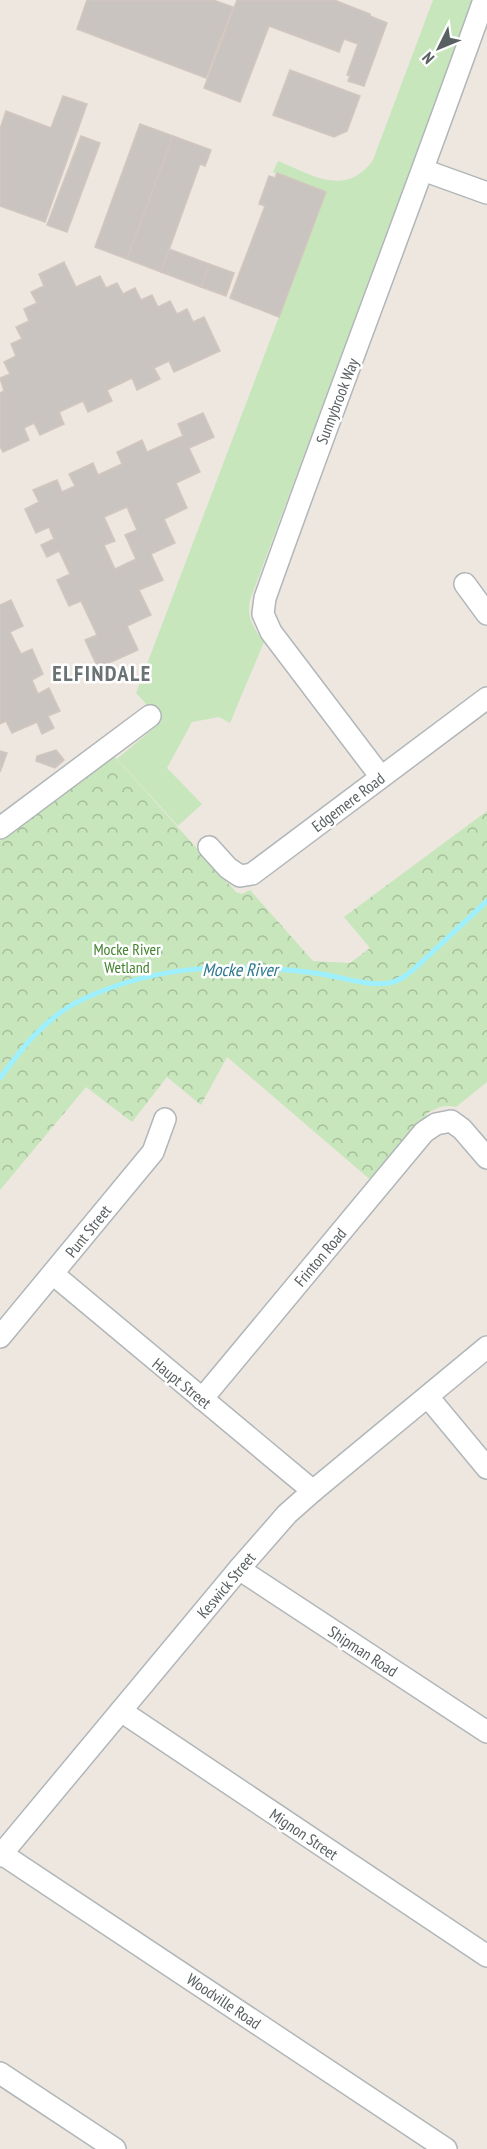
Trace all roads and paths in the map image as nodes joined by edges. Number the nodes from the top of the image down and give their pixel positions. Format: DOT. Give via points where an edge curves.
graph roads {
  1 [pos="484,0"];
  2 [pos="423,171"];
  3 [pos="487,193"];
  4 [pos="465,584"];
  5 [pos="487,614"];
  6 [pos="487,698"];
  7 [pos="150,716"];
  8 [pos="381,777"];
  9 [pos="0,828"];
  10 [pos="209,847"];
  11 [pos="165,1119"];
  12 [pos="487,1158"];
  13 [pos="53,1274"];
  14 [pos="0,1337"];
  15 [pos="487,1347"];
  16 [pos="428,1396"];
  17 [pos="202,1399"];
  18 [pos="487,1468"];
  19 [pos="313,1491"];
  20 [pos="239,1569"];
  21 [pos="121,1711"];
  22 [pos="487,1732"];
  23 [pos="1,1855"];
  24 [pos="487,1956"];
  25 [pos="0,2073"];
  26 [pos="115,2149"];
  27 [pos="446,2149"];
  1 -- 2 [label="street, Sunnybrook Way"];
  2 -- 3 [label="street"];
  2 -- 8 [label="street, Sunnybrook Way" via="302,495 265,598 263,614 271,632"];
  4 -- 5 [label="street"];
  6 -- 8 [label="street, Edgemere Road"];
  7 -- 9 [label="street"];
  8 -- 10 [label="street, Edgemere Road" via="247,876 228,868"];
  11 -- 13 [label="street, Punt Street" via="153,1152"];
  12 -- 17 [label="street, Frinton Road" via="451,1121 424,1132"];
  13 -- 14 [label="street, Punt Street"];
  13 -- 17 [label="street, Haupt Street"];
  15 -- 16 [label="street, Keswick Street"];
  16 -- 18 [label="street"];
  16 -- 19 [label="street, Keswick Street"];
  17 -- 19 [label="street, Haupt Street"];
  19 -- 20 [label="street, Keswick Street"];
  20 -- 21 [label="street, Keswick Street"];
  20 -- 22 [label="street, Shipman Road"];
  21 -- 23 [label="street, Keswick Street"];
  21 -- 24 [label="street, Mignon Street"];
  23 -- 27 [label="street, Woodville Road"];
  25 -- 26 [label="street"];
}
